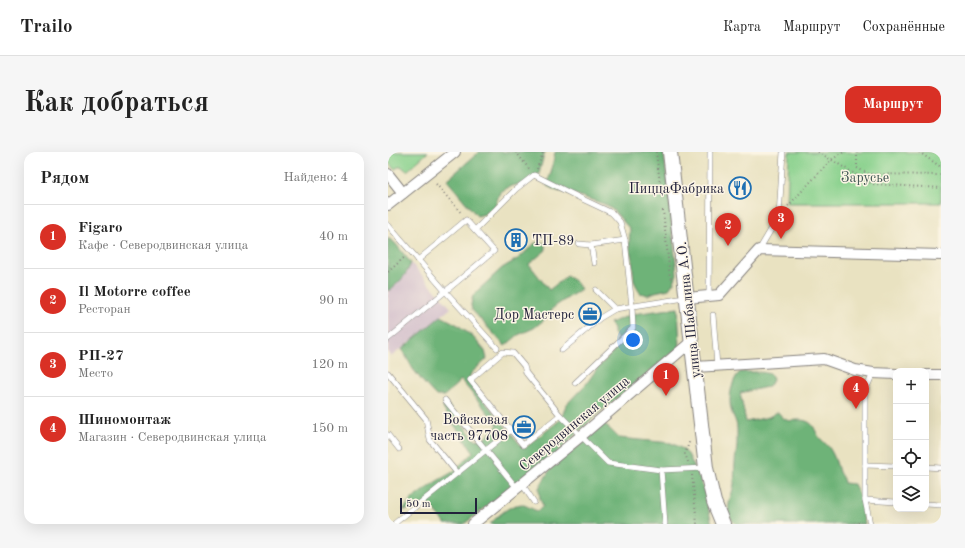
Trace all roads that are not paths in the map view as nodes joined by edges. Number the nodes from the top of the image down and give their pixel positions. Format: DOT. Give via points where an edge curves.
graph roads {
  1 [pos="455,152"];
  2 [pos="670,152"];
  3 [pos="710,152"];
  4 [pos="783,152"];
  5 [pos="388,174"];
  6 [pos="403,193"];
  7 [pos="388,205"];
  8 [pos="388,224"];
  9 [pos="475,230"];
  10 [pos="624,240"];
  11 [pos="579,244"];
  12 [pos="591,245"];
  13 [pos="759,250"];
  14 [pos="941,255"];
  15 [pos="418,260"];
  16 [pos="594,263"];
  17 [pos="596,290"];
  18 [pos="445,291"];
  19 [pos="709,296"];
  20 [pos="687,298"];
  21 [pos="632,307"];
  22 [pos="615,309"];
  23 [pos="714,315"];
  24 [pos="388,339"];
  25 [pos="692,341"];
  26 [pos="497,348"];
  27 [pos="562,350"];
  28 [pos="717,366"];
  29 [pos="695,368"];
  30 [pos="388,373"];
  31 [pos="873,373"];
  32 [pos="893,374"];
  33 [pos="929,375"];
  34 [pos="941,375"];
  35 [pos="575,382"];
  36 [pos="445,400"];
  37 [pos="560,415"];
  38 [pos="511,430"];
  39 [pos="388,435"];
  40 [pos="580,436"];
  41 [pos="399,448"];
  42 [pos="486,450"];
  43 [pos="865,465"];
  44 [pos="893,466"];
  45 [pos="929,467"];
  46 [pos="706,468"];
  47 [pos="941,468"];
  48 [pos="661,470"];
  49 [pos="457,473"];
  50 [pos="520,486"];
  51 [pos="865,500"];
  52 [pos="534,502"];
  53 [pos="893,502"];
  54 [pos="929,504"];
  55 [pos="941,505"];
  56 [pos="396,524"];
  57 [pos="473,524"];
  58 [pos="665,524"];
  59 [pos="723,524"];
  60 [pos="870,524"];
  1 -- 6 [label="street"];
  2 -- 20 [label="street, улица Шабалина А.О."];
  3 -- 19 [label="lane"];
  4 -- 13 [label="lane" via="779,216"];
  5 -- 6 [label="street"];
  6 -- 7 [label="street"];
  8 -- 15 [label="lane"];
  9 -- 10 [label="lane" via="516,189 534,176 612,213 620,222"];
  9 -- 15 [label="lane" via="466,220"];
  9 -- 18 [label="lane" via="494,251"];
  10 -- 12 [label="lane"];
  10 -- 21 [label="lane"];
  11 -- 12 [label="lane"];
  12 -- 16 [label="lane"];
  13 -- 14 [label="street"];
  13 -- 19 [label="street" via="719,295"];
  15 -- 18 [label="lane"];
  17 -- 22 [label="lane"];
  18 -- 24 [label="lane"];
  18 -- 26 [label="lane"];
  19 -- 20 [label="street"];
  20 -- 21 [label="lane"];
  20 -- 25 [label="street, улица Шабалина А.О."];
  21 -- 22 [label="lane"];
  21 -- 35 [label="lane" via="633,328"];
  22 -- 27 [label="lane" via="600,318"];
  23 -- 28 [label="lane"];
  25 -- 29 [label="street, улица Шабалина А.О."];
  25 -- 40 [label="street, Северодвинская улица"];
  28 -- 29 [label="street"];
  28 -- 31 [label="street" via="824,359 855,370"];
  29 -- 46 [label="street, улица Шабалина А.О."];
  30 -- 49 [label="lane" via="426,419 430,440"];
  31 -- 32 [label="street"];
  31 -- 43 [label="lane" via="865,392"];
  33 -- 34 [label="street"];
  36 -- 42 [label="lane"];
  37 -- 38 [label="lane" via="523,445"];
  37 -- 38 [label="lane" via="513,353 503,352 470,380"];
  37 -- 40 [label="lane"];
  38 -- 42 [label="lane"];
  39 -- 41 [label="lane"];
  40 -- 48 [label="lane" via="608,463"];
  40 -- 50 [label="street, Северодвинская улица"];
  42 -- 49 [label="lane"];
  42 -- 50 [label="lane"];
  43 -- 44 [label="lane"];
  43 -- 51 [label="lane"];
  45 -- 47 [label="lane"];
  46 -- 48 [label="lane"];
  46 -- 59 [label="street, улица Шабалина А.О." via="714,502"];
  48 -- 58 [label="lane"];
  49 -- 56 [label="lane"];
  50 -- 52 [label="lane"];
  50 -- 57 [label="street, Северодвинская улица"];
  51 -- 53 [label="lane"];
  51 -- 60 [label="lane"];
  54 -- 55 [label="lane"];
}
